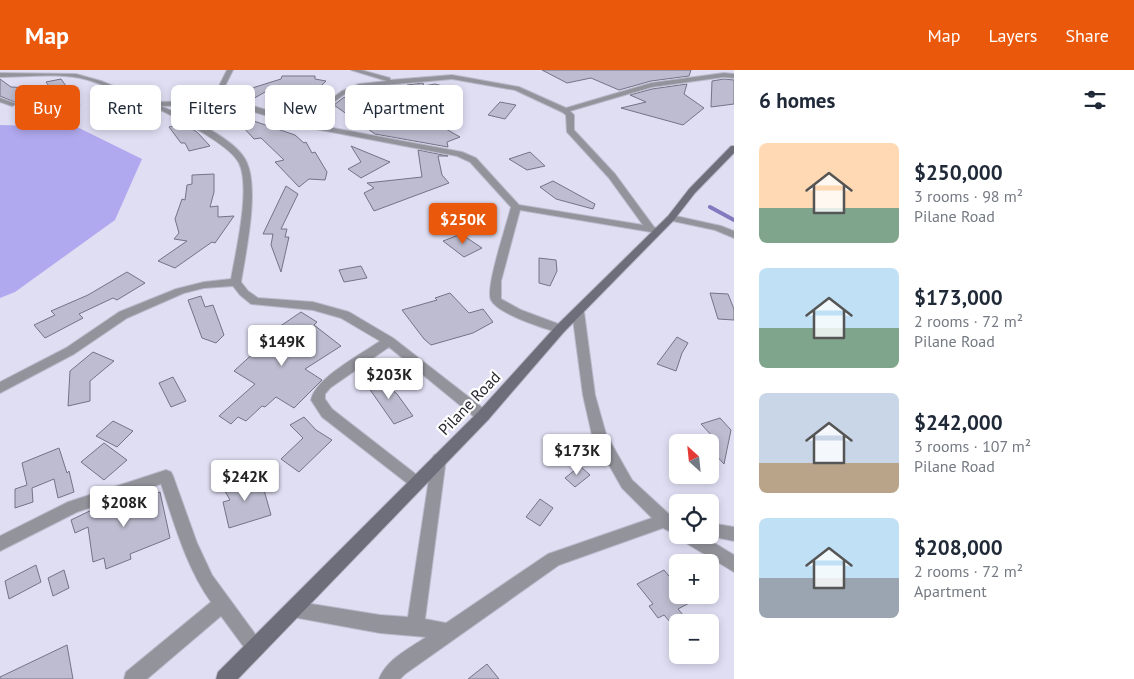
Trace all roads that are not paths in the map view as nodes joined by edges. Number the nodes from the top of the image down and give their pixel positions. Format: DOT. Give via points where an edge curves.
graph roads {
  1 [pos="230,70"];
  2 [pos="354,70"];
  3 [pos="698,70"];
  4 [pos="80,73"];
  5 [pos="0,75"];
  6 [pos="724,75"];
  7 [pos="734,76"];
  8 [pos="396,81"];
  9 [pos="108,85"];
  10 [pos="222,85"];
  11 [pos="0,100"];
  12 [pos="335,100"];
  13 [pos="12,104"];
  14 [pos="161,108"];
  15 [pos="565,110"];
  16 [pos="330,130"];
  17 [pos="734,148"];
  18 [pos="516,207"];
  19 [pos="671,218"];
  20 [pos="654,229"];
  21 [pos="734,235"];
  22 [pos="236,282"];
  23 [pos="578,312"];
  24 [pos="560,329"];
  25 [pos="389,341"];
  26 [pos="0,388"];
  27 [pos="483,416"];
  28 [pos="440,459"];
  29 [pos="416,483"];
  30 [pos="669,521"];
  31 [pos="669,525"];
  32 [pos="719,532"];
  33 [pos="734,534"];
  34 [pos="0,544"];
  35 [pos="702,544"];
  36 [pos="734,564"];
  37 [pos="222,605"];
  38 [pos="293,610"];
  39 [pos="415,626"];
  40 [pos="446,632"];
  41 [pos="255,648"];
  42 [pos="133,679"];
  43 [pos="225,679"];
  44 [pos="388,679"];
  1 -- 10 [label="street"];
  2 -- 8 [label="street"];
  3 -- 6 [label="street"];
  4 -- 5 [label="street"];
  4 -- 9 [label="street"];
  6 -- 7 [label="street"];
  6 -- 15 [label="street" via="652,85"];
  8 -- 12 [label="street" via="356,87"];
  8 -- 15 [label="street" via="452,77 529,92"];
  11 -- 13 [label="street"];
  14 -- 22 [label="street" via="213,135 235,150 243,163 247,182"];
  15 -- 20 [label="street" via="570,115 570,130"];
  16 -- 18 [label="street" via="468,157"];
  17 -- 19 [label="main road, Pilane Road"];
  18 -- 20 [label="street"];
  18 -- 24 [label="street" via="496,281 496,300 504,307"];
  19 -- 20 [label="main road, Pilane Road"];
  19 -- 21 [label="street" via="718,228"];
  20 -- 23 [label="main road, Pilane Road"];
  22 -- 25 [label="street" via="254,300 313,306 345,315"];
  22 -- 26 [label="street" via="180,291 123,315 70,351"];
  23 -- 24 [label="main road, Pilane Road"];
  23 -- 30 [label="street" via="589,395 599,436 627,484"];
  24 -- 27 [label="main road, Pilane Road"];
  25 -- 27 [label="street"];
  25 -- 29 [label="street" via="326,385 318,400 327,413"];
  27 -- 28 [label="main road, Pilane Road"];
  28 -- 29 [label="main road, Pilane Road"];
  28 -- 39 [label="street"];
  29 -- 38 [label="main road, Pilane Road"];
  31 -- 40 [label="street" via="554,559"];
  32 -- 33 [label="street"];
  34 -- 37 [label="street" via="73,507 166,476 189,544 206,581"];
  35 -- 36 [label="street"];
  37 -- 41 [label="street"];
  37 -- 42 [label="street"];
  38 -- 39 [label="street" via="380,624"];
  38 -- 41 [label="main road, Pilane Road"];
  39 -- 40 [label="street"];
  40 -- 44 [label="street" via="398,667"];
  41 -- 43 [label="main road, Pilane Road"];
}
